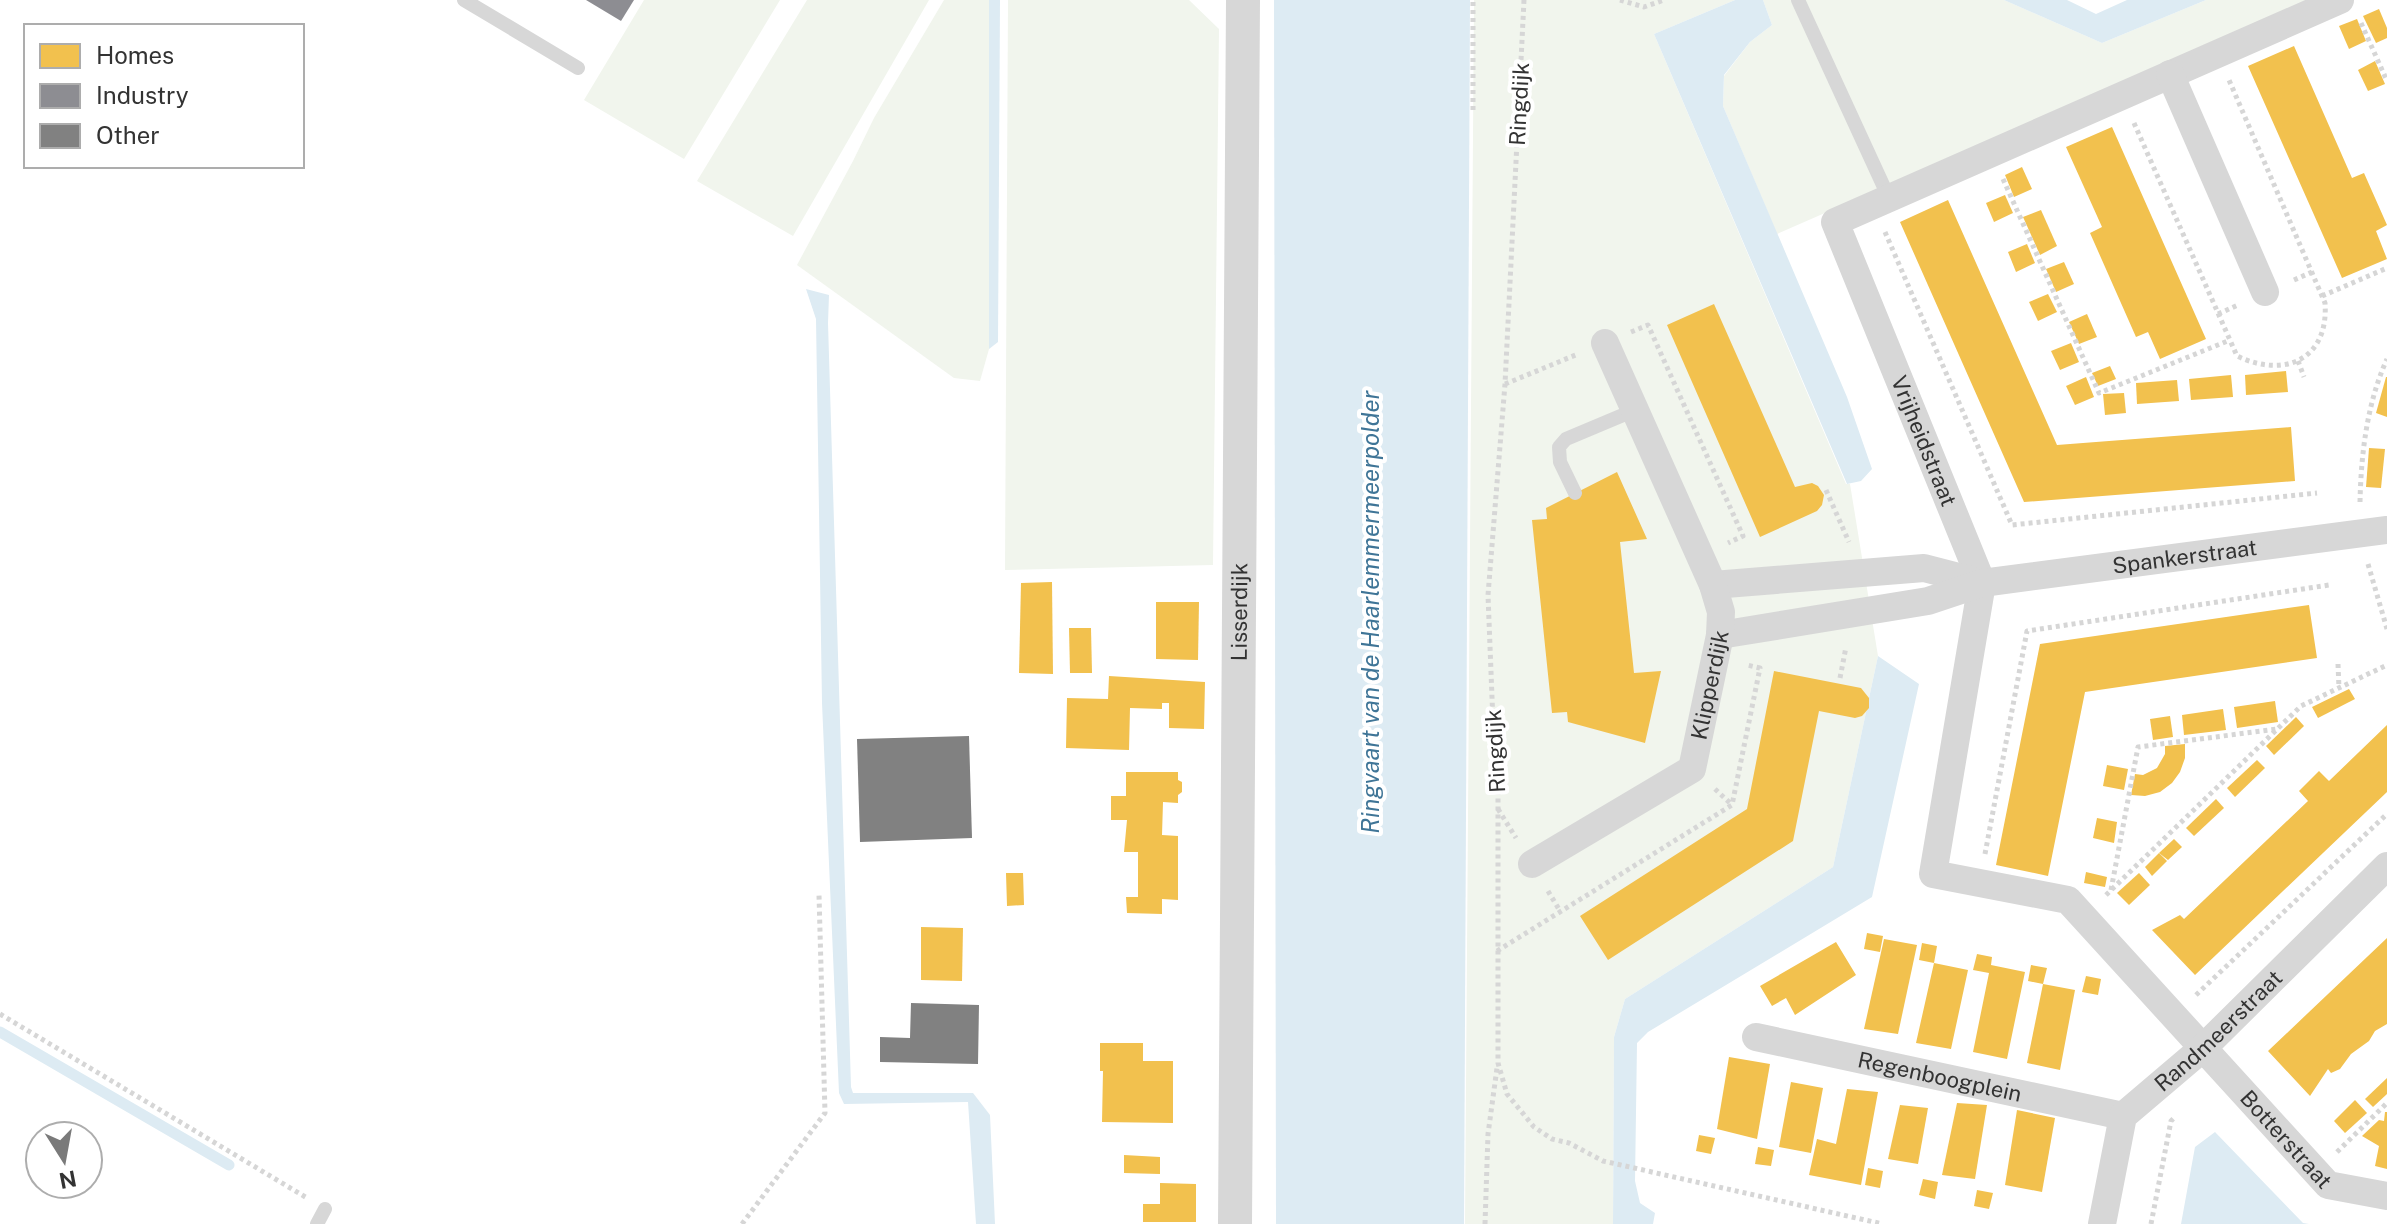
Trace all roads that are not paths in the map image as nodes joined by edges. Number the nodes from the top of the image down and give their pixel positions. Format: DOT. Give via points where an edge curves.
graph roads {
  1 [pos="464,0"];
  2 [pos="1243,0"];
  3 [pos="1798,0"];
  4 [pos="2348,7"];
  5 [pos="578,68"];
  6 [pos="2170,74"];
  7 [pos="1881,202"];
  8 [pos="2265,292"];
  9 [pos="1605,343"];
  10 [pos="1635,410"];
  11 [pos="1575,493"];
  12 [pos="2375,532"];
  13 [pos="1982,583"];
  14 [pos="1713,585"];
  15 [pos="1720,635"];
  16 [pos="1532,864"];
  17 [pos="2387,866"];
  18 [pos="1756,1037"];
  19 [pos="2203,1048"];
  20 [pos="2123,1116"];
  21 [pos="2387,1196"];
  22 [pos="325,1209"];
  23 [pos="317,1224"];
  24 [pos="1235,1224"];
  25 [pos="2102,1224"];
  1 -- 5 [label="lane"];
  2 -- 24 [label="street, Lisserdijk"];
  3 -- 7 [label="lane"];
  4 -- 6 [label="street, Vrijheidstraat"];
  6 -- 7 [label="street, Vrijheidstraat"];
  6 -- 8 [label="street"];
  7 -- 13 [label="street, Vrijheidstraat" via="1835,222"];
  9 -- 10 [label="street, Klipperdijk"];
  10 -- 11 [label="lane" via="1566,439 1559,447"];
  10 -- 14 [label="street, Klipperdijk"];
  12 -- 13 [label="street, Spankerstraat"];
  13 -- 14 [label="street, Spankerstraat" via="1924,568"];
  13 -- 15 [label="street, Spankerstraat" via="1928,601"];
  13 -- 19 [label="street" via="1933,874 2068,900"];
  14 -- 15 [label="street, Klipperdijk" via="1721,612"];
  15 -- 16 [label="street, Klipperdijk" via="1692,769"];
  17 -- 19 [label="street, Randmeerstraat"];
  18 -- 20 [label="street, Regenboogplein"];
  19 -- 20 [label="street, Randmeerstraat"];
  19 -- 21 [label="street, Botterstraat" via="2328,1185"];
  20 -- 25 [label="street"];
  22 -- 23 [label="lane"];
}
